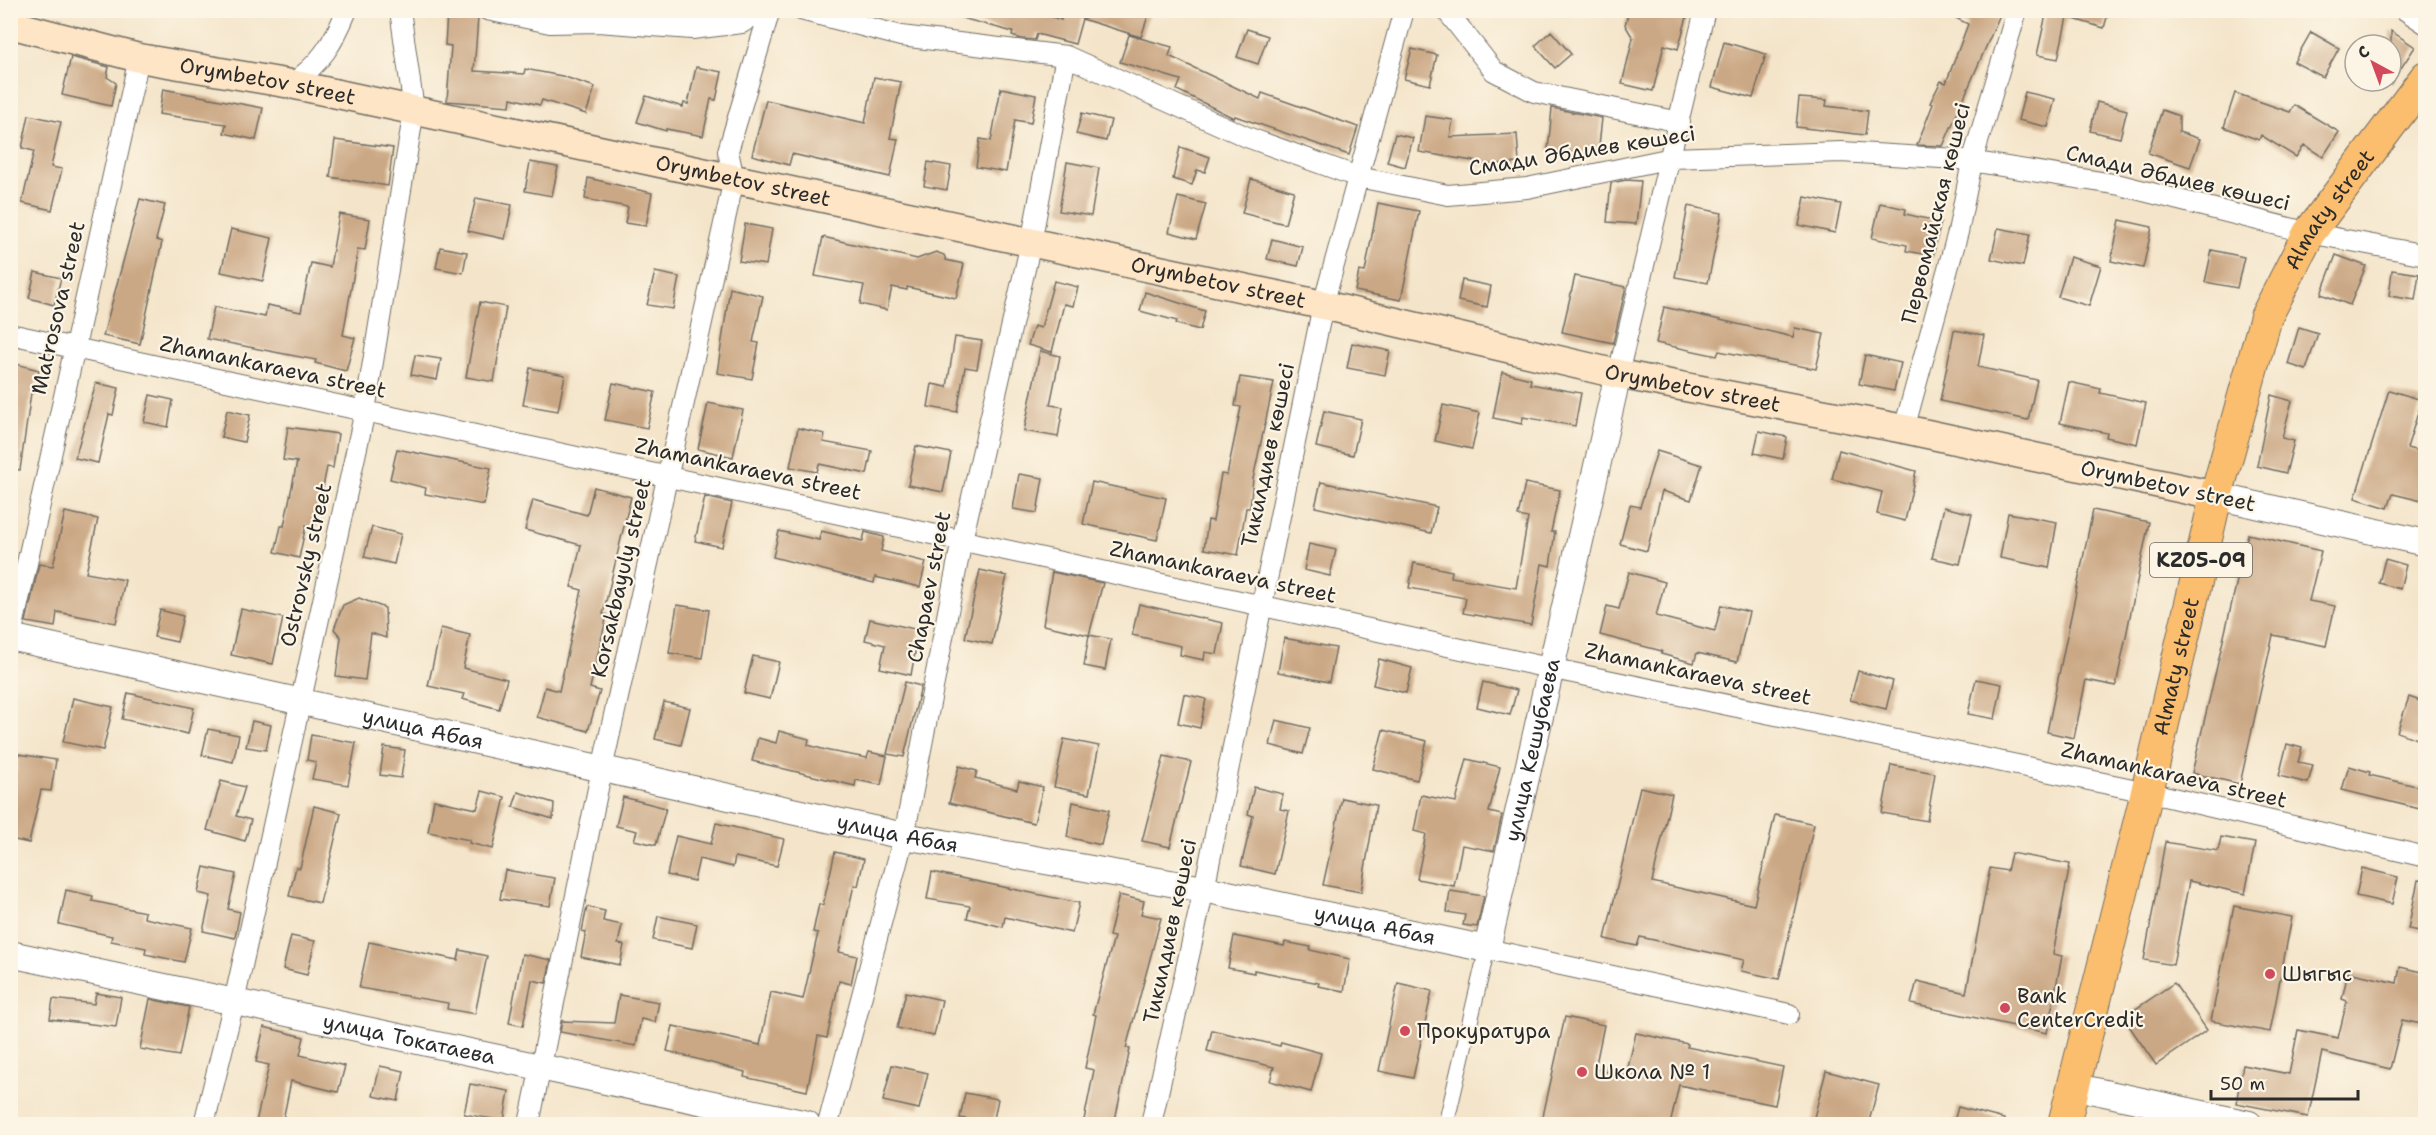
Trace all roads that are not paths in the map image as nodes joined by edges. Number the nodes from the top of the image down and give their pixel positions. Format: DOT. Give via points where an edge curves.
graph roads {
  1 [pos="347,10"];
  2 [pos="400,10"];
  3 [pos="487,10"];
  4 [pos="761,10"];
  5 [pos="770,10"];
  6 [pos="801,10"];
  7 [pos="1404,10"];
  8 [pos="1446,10"];
  9 [pos="1705,10"];
  10 [pos="2017,10"];
  11 [pos="2405,10"];
  12 [pos="10,24"];
  13 [pos="2426,24"];
  14 [pos="1066,56"];
  15 [pos="139,58"];
  16 [pos="2426,77"];
  17 [pos="291,84"];
  18 [pos="414,110"];
  19 [pos="1680,122"];
  20 [pos="1672,158"];
  21 [pos="1972,162"];
  22 [pos="1358,177"];
  23 [pos="734,179"];
  24 [pos="2309,233"];
  25 [pos="1031,243"];
  26 [pos="2426,255"];
  27 [pos="1323,305"];
  28 [pos="10,334"];
  29 [pos="73,348"];
  30 [pos="1618,374"];
  31 [pos="365,411"];
  32 [pos="1904,429"];
  33 [pos="668,476"];
  34 [pos="2216,496"];
  35 [pos="962,540"];
  36 [pos="2426,543"];
  37 [pos="1262,605"];
  38 [pos="11,638"];
  39 [pos="1549,668"];
  40 [pos="300,702"];
  41 [pos="602,769"];
  42 [pos="2147,792"];
  43 [pos="904,836"];
  44 [pos="2426,857"];
  45 [pos="1204,889"];
  46 [pos="1487,949"];
  47 [pos="10,954"];
  48 [pos="234,1002"];
  49 [pos="1789,1014"];
  50 [pos="541,1068"];
  51 [pos="2072,1086"];
  52 [pos="204,1125"];
  53 [pos="529,1125"];
  54 [pos="807,1125"];
  55 [pos="828,1125"];
  56 [pos="1151,1125"];
  57 [pos="1446,1125"];
  58 [pos="2064,1125"];
  59 [pos="2249,1125"];
  1 -- 17 [label="street" via="320,62"];
  2 -- 18 [label="street, Ostrovsky street"];
  3 -- 4 [label="street" via="550,23 598,22 692,29 742,23"];
  5 -- 23 [label="street, Korsakbayuly street" via="728,151"];
  6 -- 14 [label="street, Смади Әбдиев көшесі" via="901,36"];
  7 -- 22 [label="street, Тикилдиев көшесі"];
  8 -- 19 [label="street" via="1494,71 1534,92"];
  9 -- 19 [label="street"];
  10 -- 21 [label="street, Первомайская көшесі"];
  11 -- 13 [label="street"];
  12 -- 15 [label="main road, Orymbetov street"];
  14 -- 22 [label="street, Смади Әбдиев көшесі" via="1247,137"];
  14 -- 25 [label="street, Chapaev street"];
  15 -- 17 [label="main road, Orymbetov street"];
  15 -- 29 [label="street, Matrosova street"];
  16 -- 24 [label="main road, Almaty street / KZ05-09"];
  17 -- 18 [label="main road, Orymbetov street"];
  18 -- 23 [label="main road, Orymbetov street"];
  18 -- 31 [label="street, Ostrovsky street"];
  19 -- 20 [label="street"];
  20 -- 21 [label="street, Смади Әбдиев көшесі" via="1841,152"];
  20 -- 22 [label="street, Смади Әбдиев көшесі" via="1527,188 1448,195"];
  20 -- 30 [label="street"];
  21 -- 24 [label="street, Смади Әбдиев көшесі" via="2120,185"];
  21 -- 32 [label="street, Первомайская көшесі" via="1958,232"];
  22 -- 27 [label="street, Тикилдиев көшесі"];
  23 -- 25 [label="main road, Orymbetov street"];
  23 -- 33 [label="street, Korsakbayuly street"];
  24 -- 26 [label="street, Смади Әбдиев көшесі"];
  24 -- 34 [label="main road, Almaty street / KZ05-09" via="2266,317"];
  25 -- 27 [label="main road, Orymbetov street"];
  25 -- 35 [label="street, Chapaev street"];
  27 -- 30 [label="main road, Orymbetov street"];
  27 -- 37 [label="street, Тикилдиев көшесі"];
  28 -- 29 [label="street, Zhamankaraeva street"];
  29 -- 31 [label="street, Zhamankaraeva street"];
  29 -- 38 [label="street, Matrosova street"];
  30 -- 32 [label="main road, Orymbetov street"];
  30 -- 39 [label="street, улица Кешубаева"];
  31 -- 33 [label="street, Zhamankaraeva street"];
  31 -- 40 [label="street, Ostrovsky street"];
  32 -- 34 [label="main road, Orymbetov street"];
  33 -- 35 [label="street, Zhamankaraeva street"];
  33 -- 41 [label="street, Korsakbayuly street"];
  34 -- 36 [label="street, Orymbetov street"];
  34 -- 42 [label="main road, Almaty street / KZ05-09"];
  35 -- 37 [label="street, Zhamankaraeva street"];
  35 -- 43 [label="street, Chapaev street"];
  37 -- 39 [label="street, Zhamankaraeva street"];
  37 -- 45 [label="street, Тикилдиев көшесі"];
  38 -- 40 [label="street, улица Абая"];
  39 -- 42 [label="street, Zhamankaraeva street"];
  39 -- 46 [label="street, улица Кешубаева"];
  40 -- 41 [label="street, улица Абая"];
  40 -- 48 [label="street, Ostrovsky street"];
  41 -- 43 [label="street, улица Абая"];
  41 -- 50 [label="street, Korsakbayuly street"];
  42 -- 44 [label="street, Zhamankaraeva street"];
  42 -- 51 [label="main road, Almaty street / KZ05-09"];
  43 -- 45 [label="street, улица Абая"];
  43 -- 55 [label="street, Chapaev street"];
  45 -- 46 [label="street, улица Абая"];
  45 -- 56 [label="street, Тикилдиев көшесі"];
  46 -- 49 [label="street, улица Абая"];
  46 -- 57 [label="street, улица Кешубаева"];
  47 -- 48 [label="street, улица Токатаева"];
  48 -- 50 [label="street, улица Токатаева"];
  48 -- 52 [label="street, Ostrovsky street"];
  50 -- 53 [label="street, Korsakbayuly street"];
  50 -- 54 [label="street, улица Токатаева"];
  51 -- 58 [label="main road, Almaty street / KZ05-09"];
  51 -- 59 [label="street"];
}
